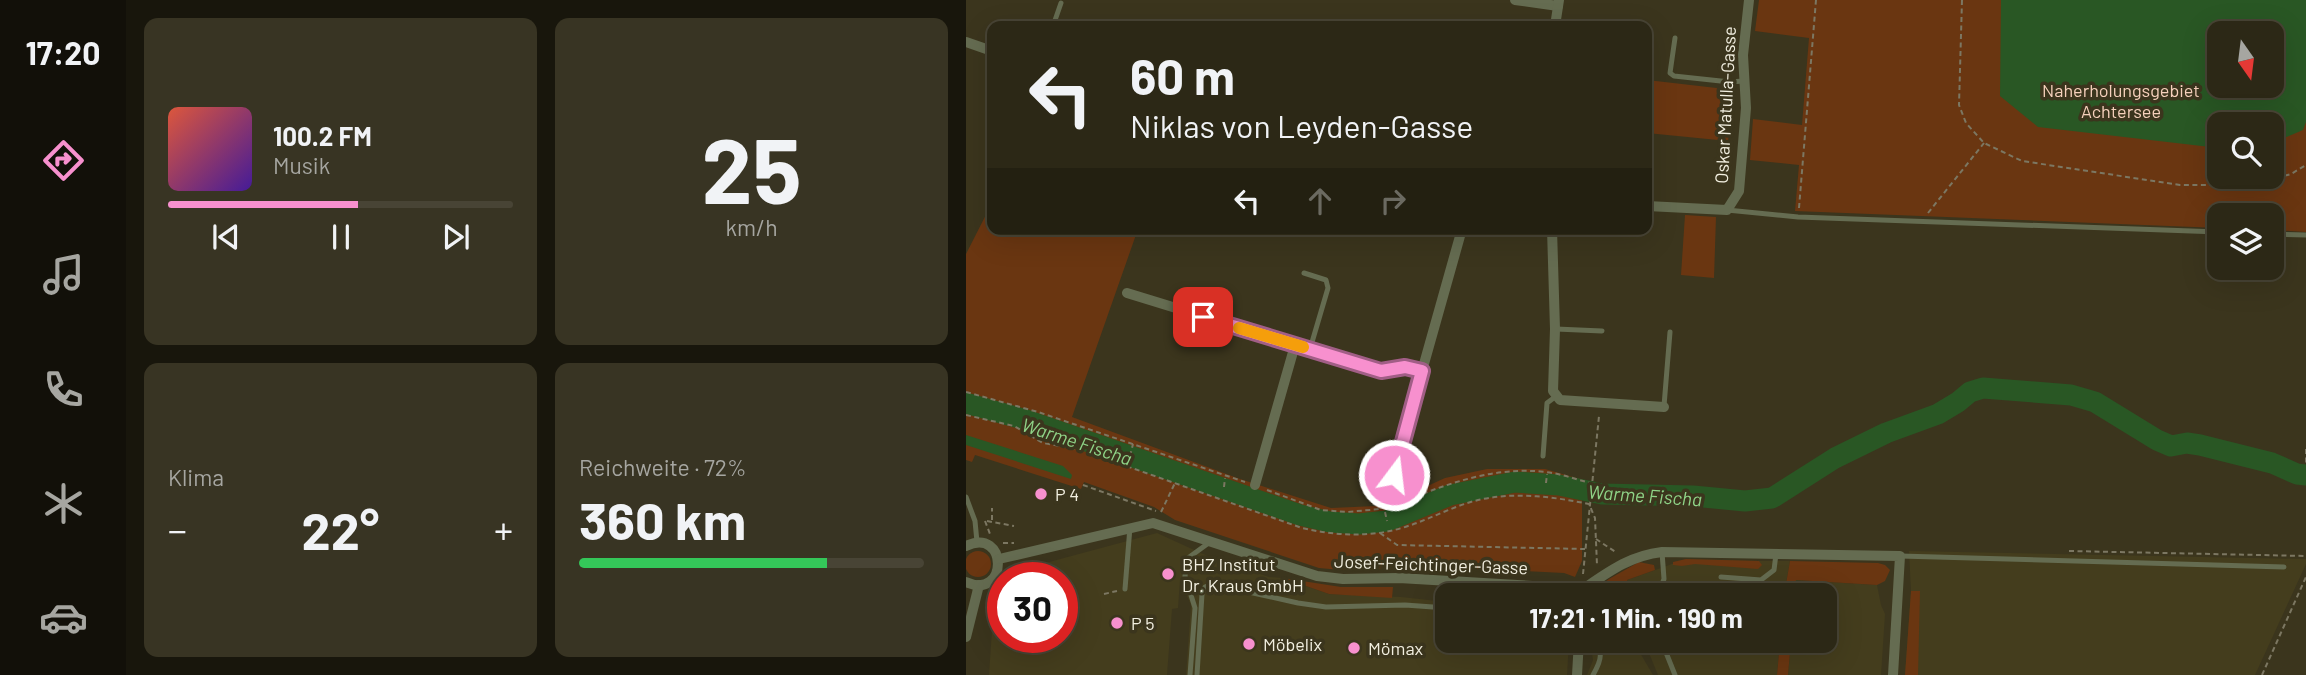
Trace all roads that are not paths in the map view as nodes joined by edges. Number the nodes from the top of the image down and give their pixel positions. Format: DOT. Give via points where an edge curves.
graph roads {
  1 [pos="1515,0"];
  2 [pos="1749,0"];
  3 [pos="1061,3"];
  4 [pos="1558,3"];
  5 [pos="1055,21"];
  6 [pos="1556,21"];
  7 [pos="1675,38"];
  8 [pos="966,42"];
  9 [pos="987,49"];
  10 [pos="1743,81"];
  11 [pos="1652,206"];
  12 [pos="1727,210"];
  13 [pos="2207,232"];
  14 [pos="2284,234"];
  15 [pos="1460,235"];
  16 [pos="1552,235"];
  17 [pos="2306,235"];
  18 [pos="1304,274"];
  19 [pos="1127,293"];
  20 [pos="1555,330"];
  21 [pos="1602,331"];
  22 [pos="1670,332"];
  23 [pos="1295,345"];
  24 [pos="1310,349"];
  25 [pos="1422,371"];
  26 [pos="1555,397"];
  27 [pos="1664,407"];
  28 [pos="1543,456"];
  29 [pos="1255,485"];
  30 [pos="966,497"];
  31 [pos="1391,503"];
  32 [pos="1130,527"];
  33 [pos="1210,542"];
  34 [pos="972,544"];
  35 [pos="1662,552"];
  36 [pos="1776,554"];
  37 [pos="1900,556"];
  38 [pos="999,559"];
  39 [pos="2284,567"];
  40 [pos="1721,577"];
  41 [pos="966,582"];
  42 [pos="1449,583"];
  43 [pos="1593,583"];
  44 [pos="1662,583"];
  45 [pos="979,585"];
  46 [pos="1125,589"];
  47 [pos="1435,607"];
  48 [pos="966,637"];
  49 [pos="1578,653"];
  50 [pos="1600,653"];
  51 [pos="1666,653"];
  52 [pos="1190,675"];
  53 [pos="1197,675"];
  54 [pos="1577,675"];
  55 [pos="1593,675"];
  56 [pos="1675,675"];
  57 [pos="1893,675"];
  1 -- 4 [label="street"];
  2 -- 10 [label="street, Oskar Matulla-Gasse"];
  3 -- 5 [label="lane"];
  4 -- 6 [label="street"];
  7 -- 10 [label="lane" via="1670,73 1674,76"];
  8 -- 9 [label="street"];
  10 -- 12 [label="street, Oskar Matulla-Gasse" via="1746,108 1739,191"];
  11 -- 12 [label="street"];
  12 -- 13 [label="lane" via="1798,217"];
  14 -- 17 [label="lane"];
  15 -- 25 [label="street"];
  16 -- 20 [label="street"];
  18 -- 24 [label="lane" via="1326,280 1328,288"];
  19 -- 23 [label="street"];
  20 -- 21 [label="lane"];
  20 -- 26 [label="street"];
  22 -- 27 [label="lane"];
  23 -- 24 [label="street"];
  23 -- 29 [label="street"];
  24 -- 25 [label="street" via="1381,371 1405,367"];
  25 -- 31 [label="street"];
  26 -- 27 [label="street"];
  26 -- 28 [label="lane" via="1547,403"];
  30 -- 34 [label="lane" via="975,521"];
  32 -- 33 [label="street, Josef-Feichtinger-Gasse" via="1153,523"];
  32 -- 38 [label="street, Josef-Feichtinger-Gasse"];
  32 -- 46 [label="lane"];
  33 -- 42 [label="street, Josef-Feichtinger-Gasse" via="1317,576"];
  33 -- 52 [label="lane" via="1188,558 1185,576 1195,608"];
  34 -- 38 [label="street" via="991,547"];
  35 -- 36 [label="street"];
  35 -- 43 [label="street" via="1627,560"];
  35 -- 44 [label="lane"];
  36 -- 37 [label="street"];
  36 -- 40 [label="lane" via="1774,570 1761,580"];
  37 -- 39 [label="lane"];
  37 -- 57 [label="street"];
  38 -- 45 [label="street" via="992,580"];
  41 -- 45 [label="street"];
  45 -- 48 [label="street"];
  47 -- 53 [label="lane" via="1326,607 1212,584 1202,594"];
  49 -- 54 [label="street"];
  50 -- 55 [label="lane"];
  51 -- 56 [label="lane"];
}
